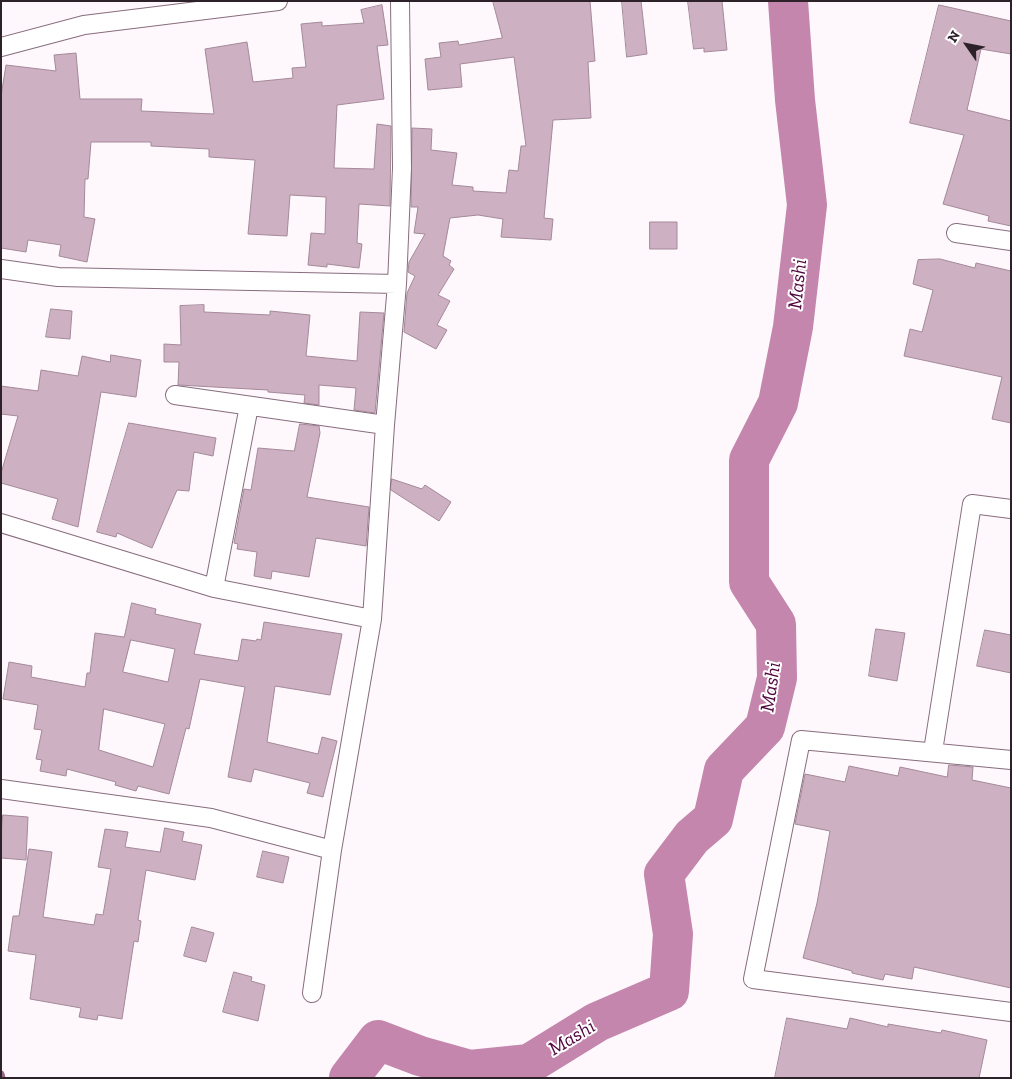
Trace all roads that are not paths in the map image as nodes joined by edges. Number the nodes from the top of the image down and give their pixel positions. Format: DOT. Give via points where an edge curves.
graph roads {
  1 [pos="278,1"];
  2 [pos="400,1"];
  3 [pos="198,6"];
  4 [pos="1,47"];
  5 [pos="956,234"];
  6 [pos="1011,241"];
  7 [pos="1,269"];
  8 [pos="397,284"];
  9 [pos="175,395"];
  10 [pos="249,406"];
  11 [pos="385,424"];
  12 [pos="1011,509"];
  13 [pos="1,523"];
  14 [pos="214,588"];
  15 [pos="372,619"];
  16 [pos="934,751"];
  17 [pos="1011,760"];
  18 [pos="1,789"];
  19 [pos="332,850"];
  20 [pos="312,993"];
  21 [pos="1011,1012"];
  1 -- 3 [label="street"];
  2 -- 8 [label="street" via="402,168"];
  3 -- 4 [label="street" via="84,25"];
  5 -- 6 [label="street"];
  7 -- 8 [label="street" via="58,277"];
  8 -- 11 [label="street"];
  9 -- 10 [label="street"];
  10 -- 11 [label="street"];
  10 -- 14 [label="street"];
  11 -- 15 [label="street"];
  12 -- 16 [label="street" via="972,504"];
  13 -- 14 [label="street"];
  14 -- 15 [label="street"];
  15 -- 19 [label="street"];
  16 -- 17 [label="street"];
  16 -- 21 [label="street" via="801,740 753,979"];
  18 -- 19 [label="street" via="212,818"];
  19 -- 20 [label="street"];
}
